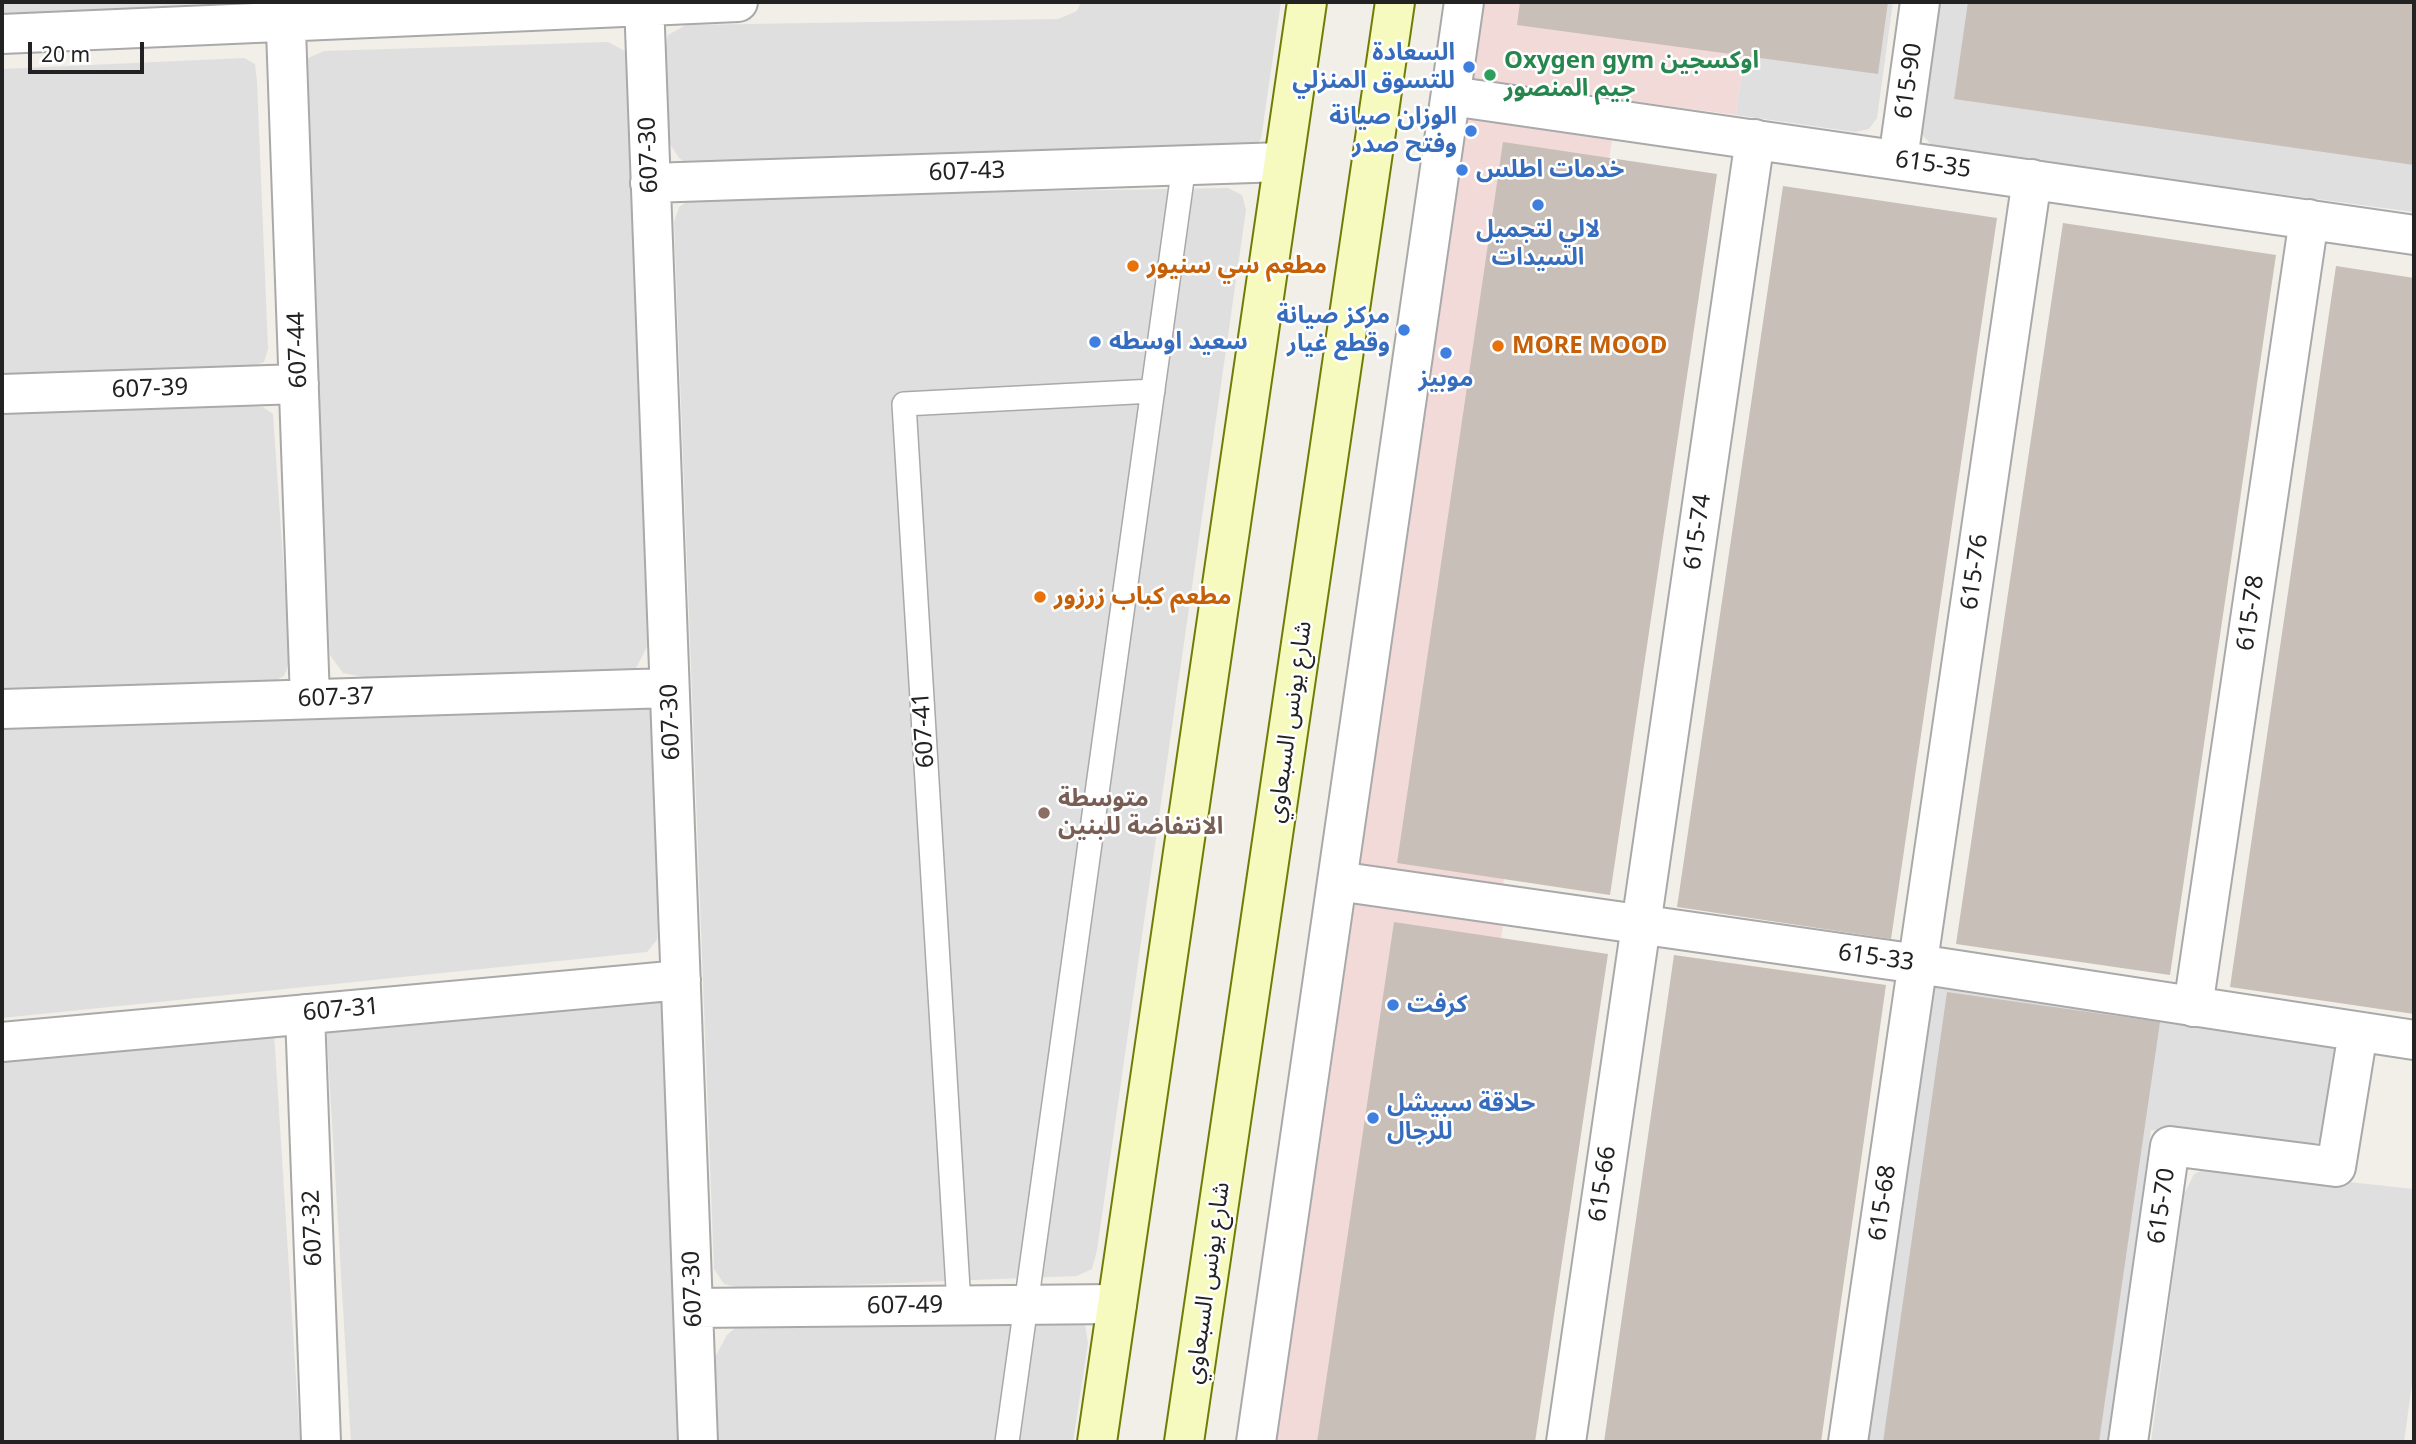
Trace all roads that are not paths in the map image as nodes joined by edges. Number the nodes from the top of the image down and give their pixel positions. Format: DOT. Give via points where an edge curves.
graph roads {
  1 [pos="738,2"];
  2 [pos="1307,2"];
  3 [pos="1395,2"];
  4 [pos="1464,2"];
  5 [pos="1920,2"];
  6 [pos="644,4"];
  7 [pos="286,12"];
  8 [pos="2,34"];
  9 [pos="1451,96"];
  10 [pos="1755,139"];
  11 [pos="1898,160"];
  12 [pos="1283,162"];
  13 [pos="1184,165"];
  14 [pos="2032,179"];
  15 [pos="650,183"];
  16 [pos="2309,219"];
  17 [pos="2414,234"];
  18 [pos="299,384"];
  19 [pos="1153,391"];
  20 [pos="2,394"];
  21 [pos="669,688"];
  22 [pos="310,699"];
  23 [pos="2,709"];
  24 [pos="1337,881"];
  25 [pos="1641,925"];
  26 [pos="1918,964"];
  27 [pos="681,980"];
  28 [pos="2193,1007"];
  29 [pos="305,1014"];
  30 [pos="2358,1032"];
  31 [pos="2414,1040"];
  32 [pos="2,1042"];
  33 [pos="1117,1304"];
  34 [pos="959,1305"];
  35 [pos="1026,1305"];
  36 [pos="693,1308"];
  37 [pos="321,1442"];
  38 [pos="698,1442"];
  39 [pos="1007,1442"];
  40 [pos="1097,1442"];
  41 [pos="1184,1442"];
  42 [pos="1256,1442"];
  43 [pos="1566,1442"];
  44 [pos="1848,1442"];
  45 [pos="2128,1442"];
  1 -- 6 [label="street"];
  2 -- 12 [label="main road"];
  3 -- 41 [label="main road, شارع يونس السبعاوي"];
  4 -- 9 [label="street"];
  5 -- 11 [label="street, 615-90"];
  6 -- 7 [label="street"];
  6 -- 15 [label="street, 607-30"];
  7 -- 8 [label="street"];
  7 -- 18 [label="street, 607-44"];
  9 -- 10 [label="street, 615-35"];
  9 -- 24 [label="street"];
  10 -- 11 [label="street, 615-35"];
  10 -- 25 [label="street, 615-74"];
  11 -- 14 [label="street, 615-35"];
  12 -- 13 [label="street, 607-43"];
  12 -- 33 [label="main road"];
  13 -- 15 [label="street, 607-43"];
  13 -- 19 [label="lane"];
  14 -- 16 [label="street, 615-35"];
  14 -- 26 [label="street, 615-76"];
  15 -- 21 [label="street, 607-30"];
  16 -- 17 [label="street, 615-35"];
  16 -- 28 [label="street, 615-78"];
  18 -- 20 [label="street, 607-39"];
  18 -- 22 [label="street, 607-44"];
  19 -- 34 [label="lane, 607-41" via="904,404"];
  19 -- 35 [label="lane"];
  21 -- 22 [label="street, 607-37"];
  21 -- 27 [label="street, 607-30"];
  22 -- 23 [label="street, 607-37"];
  24 -- 25 [label="street, 615-33"];
  24 -- 42 [label="street"];
  25 -- 26 [label="street, 615-33"];
  25 -- 43 [label="street, 615-66"];
  26 -- 28 [label="street, 615-33"];
  26 -- 44 [label="street, 615-68"];
  27 -- 29 [label="street, 607-31"];
  27 -- 36 [label="street, 607-30"];
  28 -- 30 [label="street, 615-33"];
  29 -- 32 [label="street, 607-31"];
  29 -- 37 [label="street, 607-32"];
  30 -- 31 [label="street, 615-33"];
  30 -- 45 [label="street, 615-70" via="2336,1167 2170,1146"];
  33 -- 35 [label="street, 607-49"];
  33 -- 40 [label="main road"];
  34 -- 35 [label="street, 607-49"];
  34 -- 36 [label="street, 607-49"];
  35 -- 39 [label="lane"];
  36 -- 38 [label="street, 607-30"];
}
